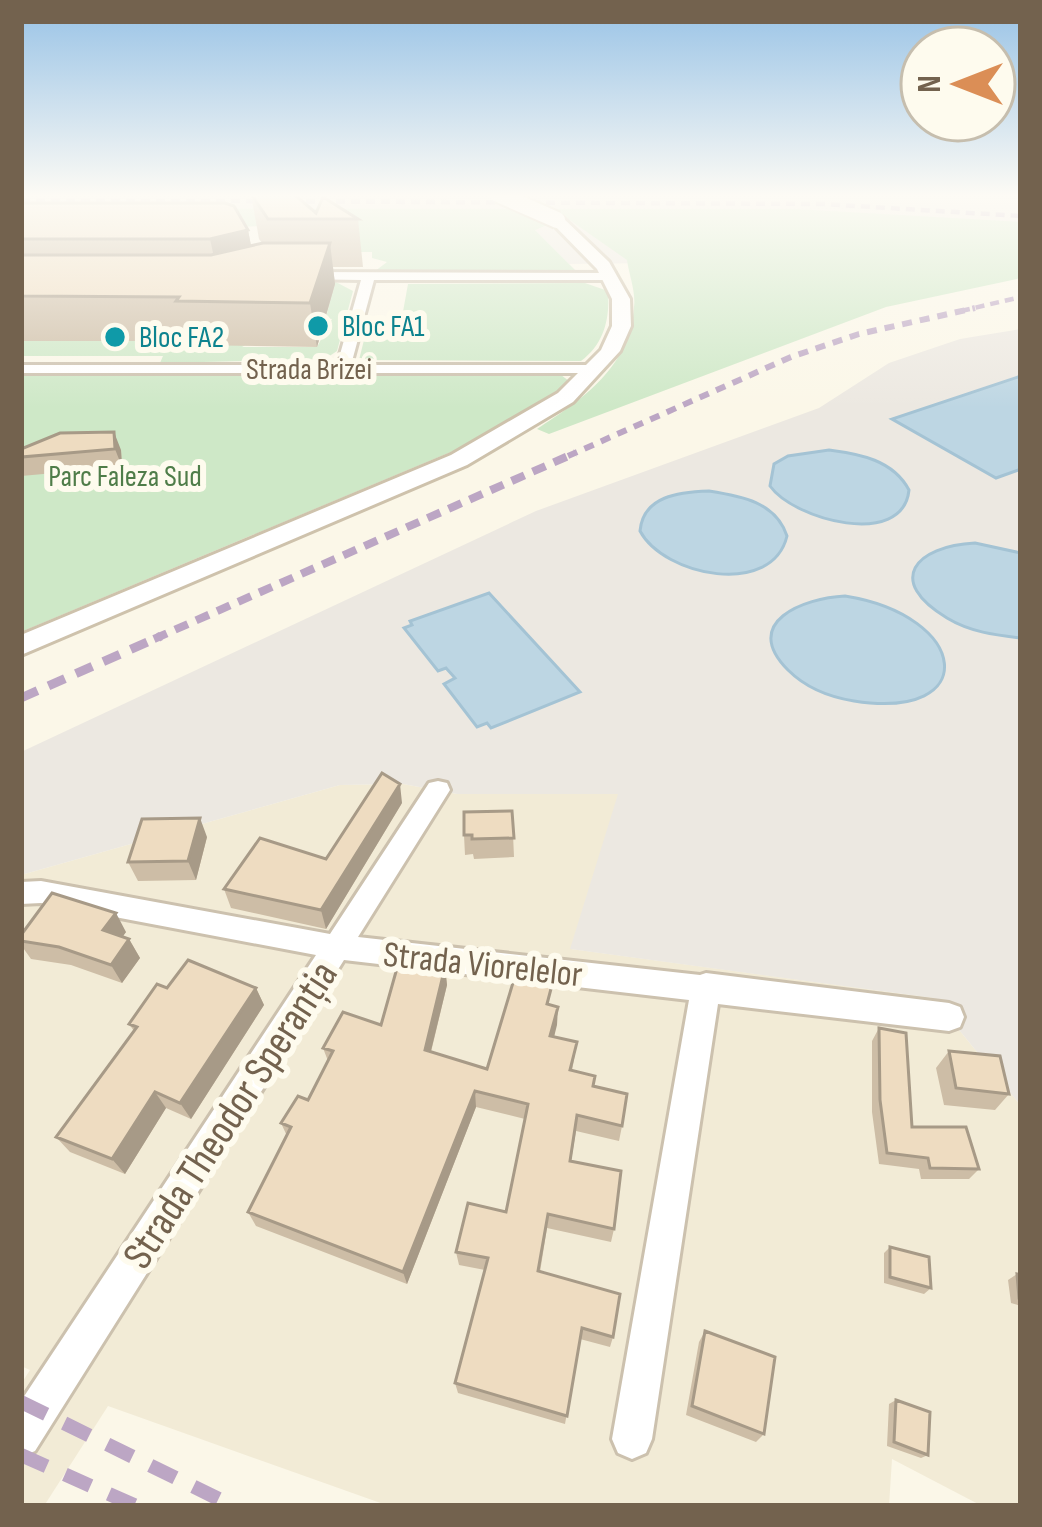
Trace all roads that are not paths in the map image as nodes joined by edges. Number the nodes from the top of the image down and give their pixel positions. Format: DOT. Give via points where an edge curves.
graph roads {
  1 [pos="600,265"];
  2 [pos="286,276"];
  3 [pos="610,276"];
  4 [pos="368,277"];
  5 [pos="21,369"];
  6 [pos="343,369"];
  7 [pos="596,369"];
  8 [pos="21,646"];
  9 [pos="438,790"];
  10 [pos="21,893"];
  11 [pos="337,947"];
  12 [pos="706,986"];
  13 [pos="949,1018"];
  14 [pos="21,1437"];
  15 [pos="632,1439"];
  1 -- 3 [label="street, bridge"];
  2 -- 4 [label="street"];
  3 -- 4 [label="street"];
  3 -- 7 [label="street" via="624,314"];
  4 -- 6 [label="street"];
  5 -- 6 [label="street, Strada Brizei"];
  6 -- 7 [label="street, Strada Brizei"];
  7 -- 8 [label="street" via="520,430 459,460"];
  9 -- 11 [label="street, Strada Theodor Speranția"];
  10 -- 11 [label="street, Strada Viorelelor"];
  11 -- 12 [label="street, Strada Viorelelor"];
  11 -- 14 [label="street, Strada Theodor Speranția"];
  12 -- 13 [label="street, Strada Viorelelor"];
  12 -- 15 [label="street"];
}
